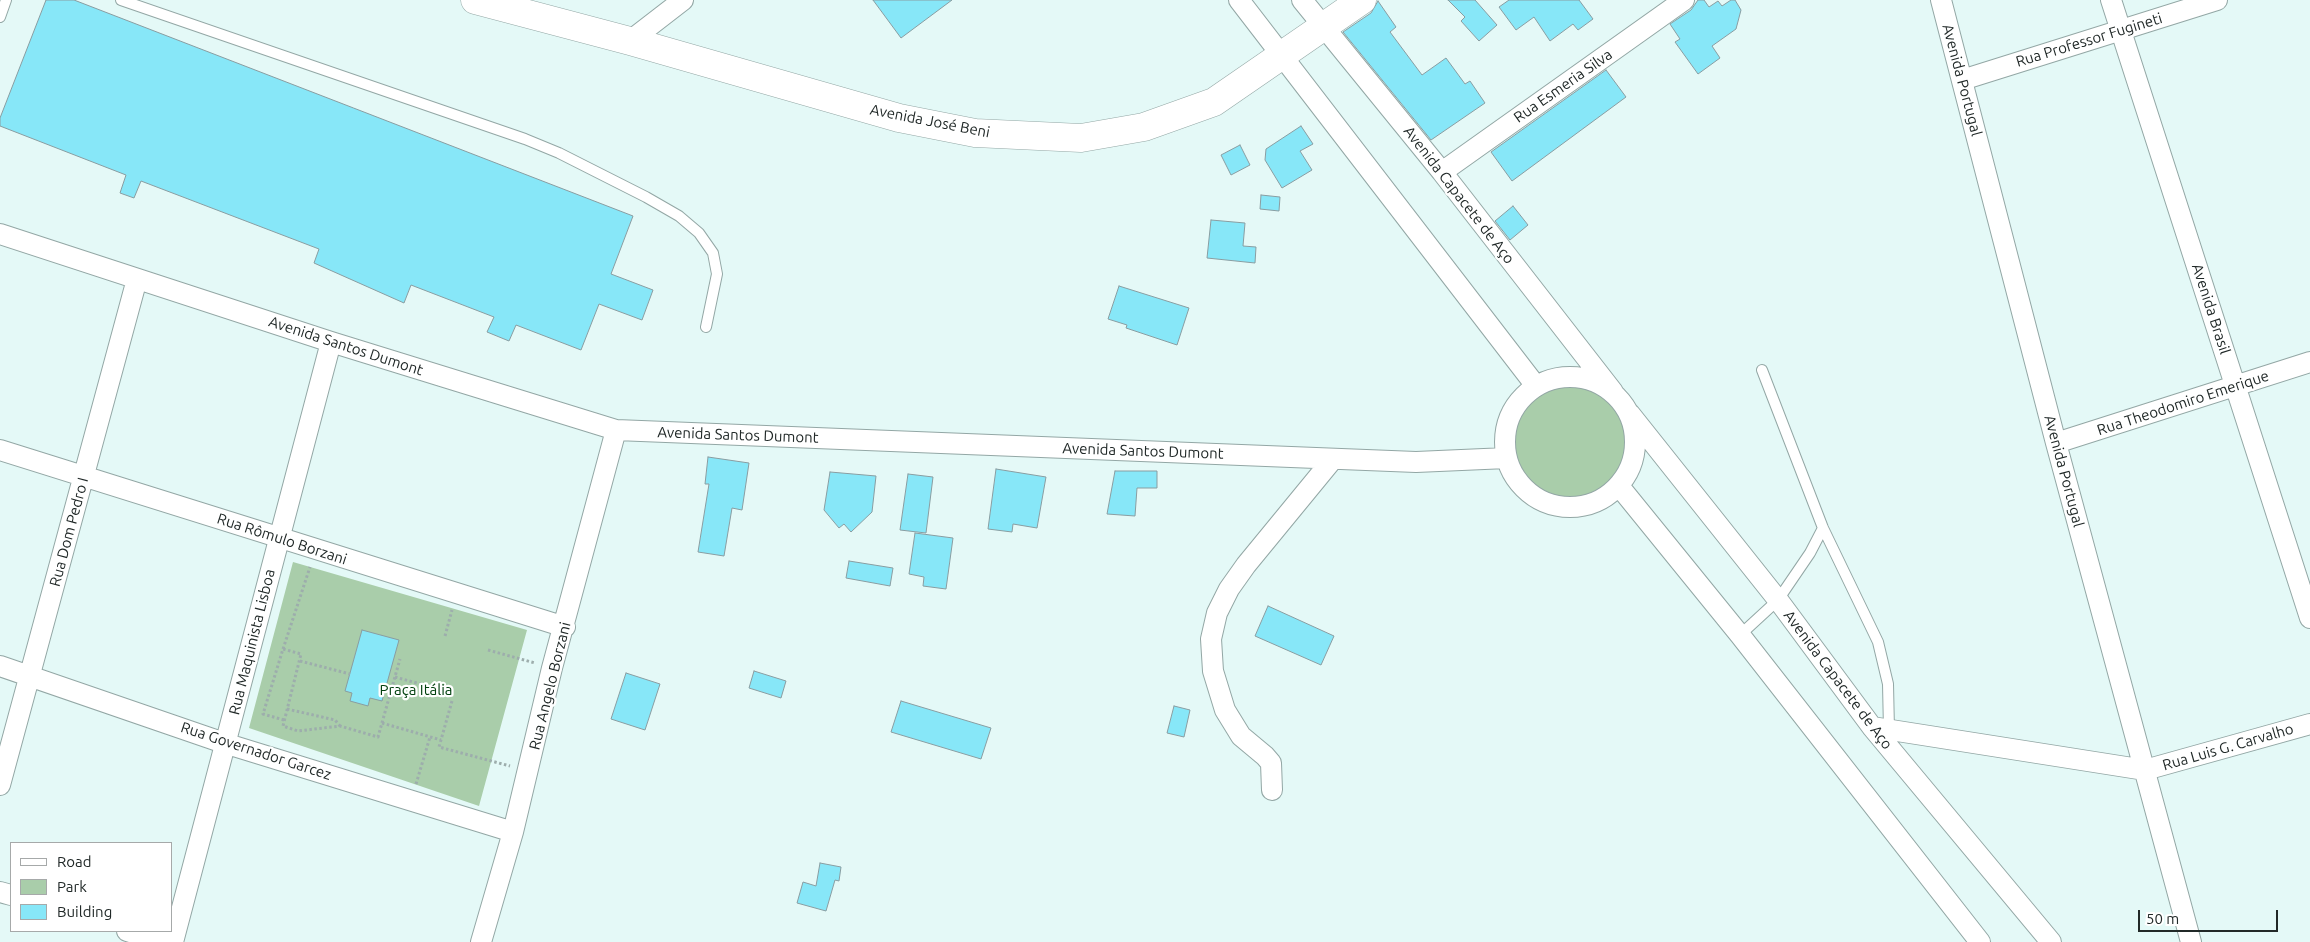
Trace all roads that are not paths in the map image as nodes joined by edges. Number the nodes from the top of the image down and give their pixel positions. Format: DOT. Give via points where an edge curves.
graph roads {
  1 [pos="6,0"];
  2 [pos="121,0"];
  3 [pos="475,0"];
  4 [pos="683,0"];
  5 [pos="1239,0"];
  6 [pos="1302,0"];
  7 [pos="1362,0"];
  8 [pos="1684,0"];
  9 [pos="1941,0"];
  10 [pos="2111,0"];
  11 [pos="2217,0"];
  12 [pos="0,17"];
  13 [pos="1322,27"];
  14 [pos="2121,30"];
  15 [pos="630,41"];
  16 [pos="1283,56"];
  17 [pos="1962,80"];
  18 [pos="1442,172"];
  19 [pos="0,234"];
  20 [pos="137,279"];
  21 [pos="706,327"];
  22 [pos="331,342"];
  23 [pos="2310,362"];
  24 [pos="1762,370"];
  25 [pos="1536,386"];
  26 [pos="2236,386"];
  27 [pos="1613,392"];
  28 [pos="1630,414"];
  29 [pos="616,430"];
  30 [pos="2056,443"];
  31 [pos="0,450"];
  32 [pos="1507,458"];
  33 [pos="1333,459"];
  34 [pos="84,478"];
  35 [pos="1619,486"];
  36 [pos="1823,528"];
  37 [pos="279,537"];
  38 [pos="1778,600"];
  39 [pos="2310,618"];
  40 [pos="565,627"];
  41 [pos="1740,635"];
  42 [pos="0,666"];
  43 [pos="30,675"];
  44 [pos="2310,724"];
  45 [pos="1880,728"];
  46 [pos="224,743"];
  47 [pos="2145,770"];
  48 [pos="0,785"];
  49 [pos="1272,790"];
  50 [pos="513,832"];
  51 [pos="131,932"];
  52 [pos="164,942"];
  53 [pos="173,942"];
  54 [pos="481,942"];
  55 [pos="1980,942"];
  56 [pos="2051,942"];
  57 [pos="2191,942"];
  1 -- 12 [label="lane"];
  2 -- 21 [label="lane" via="525,139 559,153 680,216 699,233 713,253 717,274"];
  3 -- 15 [label="main road, Avenida José Beni"];
  4 -- 15 [label="street"];
  5 -- 16 [label="street"];
  6 -- 13 [label="street, Avenida Capacete de Aço"];
  7 -- 13 [label="main road, Avenida José Beni"];
  8 -- 18 [label="street, Rua Esmeria Silva"];
  9 -- 17 [label="street, Avenida Portugal"];
  10 -- 14 [label="street, Avenida Brasil"];
  11 -- 14 [label="street, Rua Professor Fugineti"];
  13 -- 16 [label="main road, Avenida José Beni"];
  13 -- 18 [label="street, Avenida Capacete de Aço"];
  14 -- 17 [label="street, Rua Professor Fugineti"];
  14 -- 26 [label="street, Avenida Brasil"];
  15 -- 16 [label="main road, Avenida José Beni" via="899,118 975,133 1081,138 1144,127 1214,102"];
  16 -- 25 [label="street"];
  17 -- 30 [label="street, Avenida Portugal"];
  18 -- 27 [label="street, Avenida Capacete de Aço"];
  19 -- 20 [label="street, Avenida Santos Dumont"];
  20 -- 22 [label="street, Avenida Santos Dumont"];
  20 -- 34 [label="street, Rua Dom Pedro I"];
  22 -- 29 [label="street, Avenida Santos Dumont"];
  22 -- 37 [label="street, Rua Maquinista Lisboa"];
  23 -- 26 [label="street, Rua Theodomiro Emerique"];
  24 -- 36 [label="lane"];
  25 -- 27 [label="street" via="1555,378 1576,376 1596,381"];
  25 -- 32 [label="street" via="1520,400 1510,417 1505,438"];
  26 -- 30 [label="street, Rua Theodomiro Emerique"];
  26 -- 39 [label="street, Avenida Brasil"];
  27 -- 28 [label="street"];
  28 -- 35 [label="street" via="1635,432 1635,451 1630,470"];
  28 -- 38 [label="street, Avenida Capacete de Aço"];
  29 -- 33 [label="street, Avenida Santos Dumont"];
  29 -- 40 [label="street, Rua Angelo Borzani"];
  30 -- 47 [label="street, Avenida Portugal"];
  31 -- 34 [label="street, Rua Rômulo Borzani"];
  32 -- 33 [label="street, Avenida Santos Dumont" via="1416,462"];
  32 -- 35 [label="street" via="1514,477 1528,492 1565,508 1586,506"];
  33 -- 49 [label="street" via="1229,589 1217,613 1211,639 1213,672 1225,710 1241,736 1271,763"];
  34 -- 37 [label="street, Rua Rômulo Borzani"];
  34 -- 43 [label="street, Rua Dom Pedro I"];
  35 -- 41 [label="street"];
  36 -- 38 [label="lane"];
  36 -- 45 [label="lane" via="1880,649 1888,684"];
  37 -- 40 [label="street, Rua Rômulo Borzani"];
  37 -- 46 [label="street, Rua Maquinista Lisboa" via="236,708"];
  38 -- 41 [label="lane"];
  38 -- 45 [label="street, Avenida Capacete de Aço"];
  40 -- 50 [label="street, Rua Angelo Borzani" via="552,668"];
  41 -- 55 [label="street"];
  42 -- 43 [label="street, Rua Governador Garcez"];
  43 -- 46 [label="street, Rua Governador Garcez"];
  43 -- 48 [label="street, Rua Dom Pedro I"];
  44 -- 47 [label="street, Rua Luis G. Carvalho"];
  45 -- 47 [label="street"];
  45 -- 56 [label="street, Avenida Capacete de Aço"];
  46 -- 50 [label="street, Rua Governador Garcez"];
  46 -- 53 [label="street, Rua Maquinista Lisboa"];
  47 -- 57 [label="street, Avenida Portugal"];
  50 -- 54 [label="street, Rua Angelo Borzani"];
  51 -- 52 [label="street"];
}
